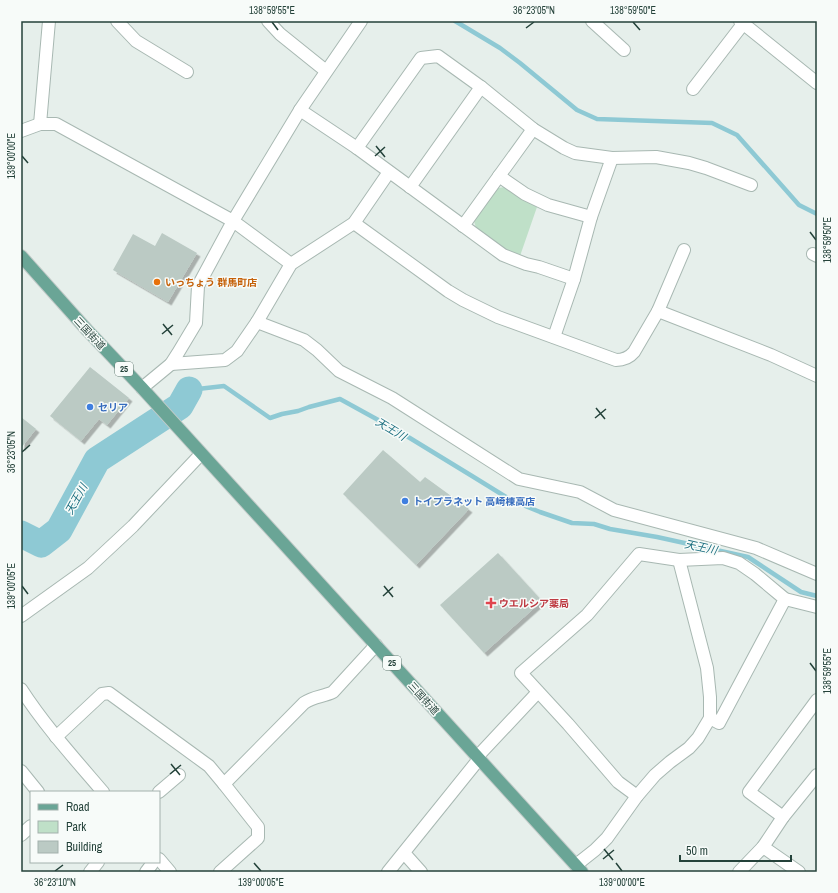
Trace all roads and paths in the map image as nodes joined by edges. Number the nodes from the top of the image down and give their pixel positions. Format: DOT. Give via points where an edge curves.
graph roads {
  1 [pos="118,21"];
  2 [pos="268,21"];
  3 [pos="361,21"];
  4 [pos="592,21"];
  5 [pos="742,22"];
  6 [pos="45,23"];
  7 [pos="624,50"];
  8 [pos="326,71"];
  9 [pos="187,72"];
  10 [pos="817,83"];
  11 [pos="481,87"];
  12 [pos="692,89"];
  13 [pos="300,110"];
  14 [pos="40,124"];
  15 [pos="533,129"];
  16 [pos="21,131"];
  17 [pos="357,148"];
  18 [pos="612,158"];
  19 [pos="389,172"];
  20 [pos="498,176"];
  21 [pos="751,185"];
  22 [pos="410,187"];
  23 [pos="591,217"];
  24 [pos="232,220"];
  25 [pos="354,223"];
  26 [pos="463,226"];
  27 [pos="684,250"];
  28 [pos="21,256"];
  29 [pos="290,264"];
  30 [pos="574,279"];
  31 [pos="658,311"];
  32 [pos="257,322"];
  33 [pos="554,337"];
  34 [pos="171,364"];
  35 [pos="817,376"];
  36 [pos="142,388"];
  37 [pos="201,454"];
  38 [pos="679,560"];
  39 [pos="817,574"];
  40 [pos="785,599"];
  41 [pos="817,607"];
  42 [pos="21,616"];
  43 [pos="376,645"];
  44 [pos="21,689"];
  45 [pos="538,692"];
  46 [pos="817,700"];
  47 [pos="710,718"];
  48 [pos="56,737"];
  49 [pos="478,758"];
  50 [pos="21,771"];
  51 [pos="817,775"];
  52 [pos="179,776"];
  53 [pos="224,784"];
  54 [pos="37,791"];
  55 [pos="102,791"];
  56 [pos="160,791"];
  57 [pos="637,796"];
  58 [pos="782,817"];
  59 [pos="30,827"];
  60 [pos="21,835"];
  61 [pos="763,847"];
  62 [pos="404,853"];
  63 [pos="160,860"];
  64 [pos="97,863"];
  65 [pos="152,863"];
  66 [pos="579,869"];
  67 [pos="90,872"];
  68 [pos="146,872"];
  69 [pos="170,872"];
  70 [pos="220,872"];
  71 [pos="388,872"];
  72 [pos="421,872"];
  73 [pos="739,872"];
  74 [pos="799,872"];
  1 -- 9 [label="street" via="136,41"];
  2 -- 8 [label="street" via="280,34"];
  3 -- 8 [label="street"];
  4 -- 7 [label="street"];
  5 -- 10 [label="street"];
  5 -- 12 [label="street"];
  6 -- 14 [label="street"];
  8 -- 13 [label="street"];
  11 -- 15 [label="street"];
  11 -- 17 [label="street" via="438,56 421,58"];
  11 -- 22 [label="street"];
  13 -- 17 [label="street"];
  13 -- 24 [label="street"];
  14 -- 16 [label="street"];
  14 -- 24 [label="street" via="56,124"];
  15 -- 18 [label="street" via="564,148"];
  15 -- 20 [label="street"];
  17 -- 19 [label="street"];
  18 -- 21 [label="street" via="656,157 689,163"];
  18 -- 23 [label="street"];
  19 -- 22 [label="street"];
  19 -- 25 [label="street"];
  20 -- 23 [label="street" via="525,194 548,205"];
  20 -- 26 [label="street"];
  22 -- 26 [label="street"];
  23 -- 30 [label="street"];
  24 -- 29 [label="street"];
  24 -- 34 [label="street" via="198,286 196,323"];
  25 -- 29 [label="street"];
  25 -- 33 [label="street" via="463,300 498,317"];
  26 -- 30 [label="street" via="512,259"];
  27 -- 31 [label="street"];
  28 -- 36 [label="main road, 三国街道 / 25"];
  29 -- 32 [label="street"];
  30 -- 33 [label="street"];
  31 -- 33 [label="street" via="634,352 623,360 609,358"];
  31 -- 35 [label="street" via="771,355"];
  32 -- 34 [label="street" via="237,351 225,360"];
  32 -- 39 [label="street" via="304,340 339,371 392,398 519,479 580,492 614,510 756,548"];
  34 -- 36 [label="street"];
  36 -- 37 [label="main road, 三国街道 / 25"];
  37 -- 42 [label="street" via="133,526 88,568"];
  37 -- 43 [label="main road, 三国街道 / 25"];
  38 -- 40 [label="street" via="723,558 738,563"];
  38 -- 45 [label="street" via="639,554 586,615 521,673"];
  38 -- 47 [label="street" via="707,668"];
  40 -- 41 [label="street"];
  40 -- 47 [label="street" via="719,723"];
  43 -- 49 [label="main road, 三国街道 / 25"];
  43 -- 53 [label="street" via="333,692 311,698 304,703"];
  44 -- 48 [label="street"];
  45 -- 49 [label="street"];
  45 -- 57 [label="street" via="618,782"];
  46 -- 58 [label="street" via="749,792"];
  47 -- 57 [label="street" via="689,748 655,775"];
  48 -- 53 [label="street" via="102,694 109,693 209,766"];
  48 -- 55 [label="street"];
  49 -- 62 [label="street"];
  49 -- 66 [label="main road, 三国街道 / 25"];
  50 -- 54 [label="street"];
  51 -- 58 [label="street"];
  52 -- 56 [label="street"];
  53 -- 70 [label="street" via="258,827 258,838"];
  57 -- 66 [label="street" via="607,838"];
  58 -- 61 [label="street"];
  59 -- 60 [label="street"];
  61 -- 73 [label="street"];
  61 -- 74 [label="street"];
  62 -- 71 [label="street"];
  62 -- 72 [label="street"];
  63 -- 69 [label="street"];
  64 -- 67 [label="street"];
  65 -- 68 [label="street"];
}
